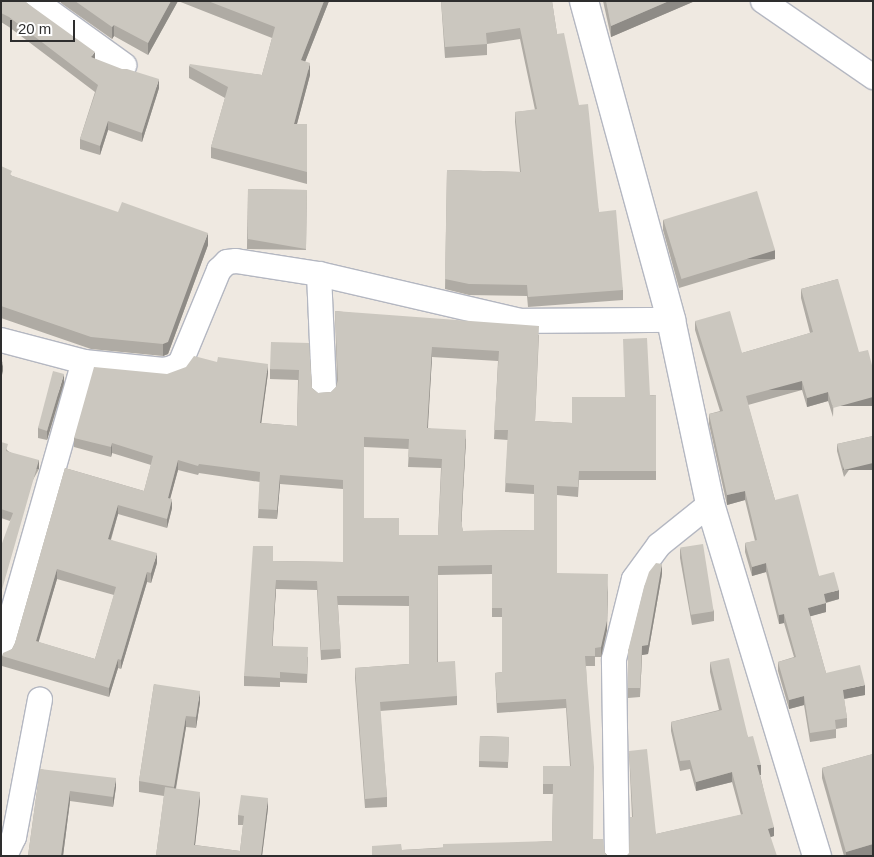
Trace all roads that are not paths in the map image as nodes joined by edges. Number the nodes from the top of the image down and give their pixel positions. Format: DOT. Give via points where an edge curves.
graph roads {
  1 [pos="35,1"];
  2 [pos="584,1"];
  3 [pos="763,1"];
  4 [pos="124,65"];
  5 [pos="873,77"];
  6 [pos="319,274"];
  7 [pos="671,320"];
  8 [pos="1,340"];
  9 [pos="84,362"];
  10 [pos="324,390"];
  11 [pos="710,504"];
  12 [pos="2,649"];
  13 [pos="40,699"];
  14 [pos="5,856"];
  15 [pos="617,856"];
  16 [pos="817,856"];
  1 -- 4 [label="street"];
  2 -- 7 [label="main road"];
  3 -- 5 [label="street"];
  6 -- 7 [label="street" via="521,321"];
  6 -- 9 [label="street" via="227,262 219,270 180,364 164,370"];
  6 -- 10 [label="street"];
  7 -- 11 [label="main road"];
  8 -- 9 [label="street"];
  9 -- 12 [label="street"];
  11 -- 15 [label="street" via="659,545 634,579 614,659"];
  11 -- 16 [label="main road"];
  13 -- 14 [label="street" via="14,837"];
}
